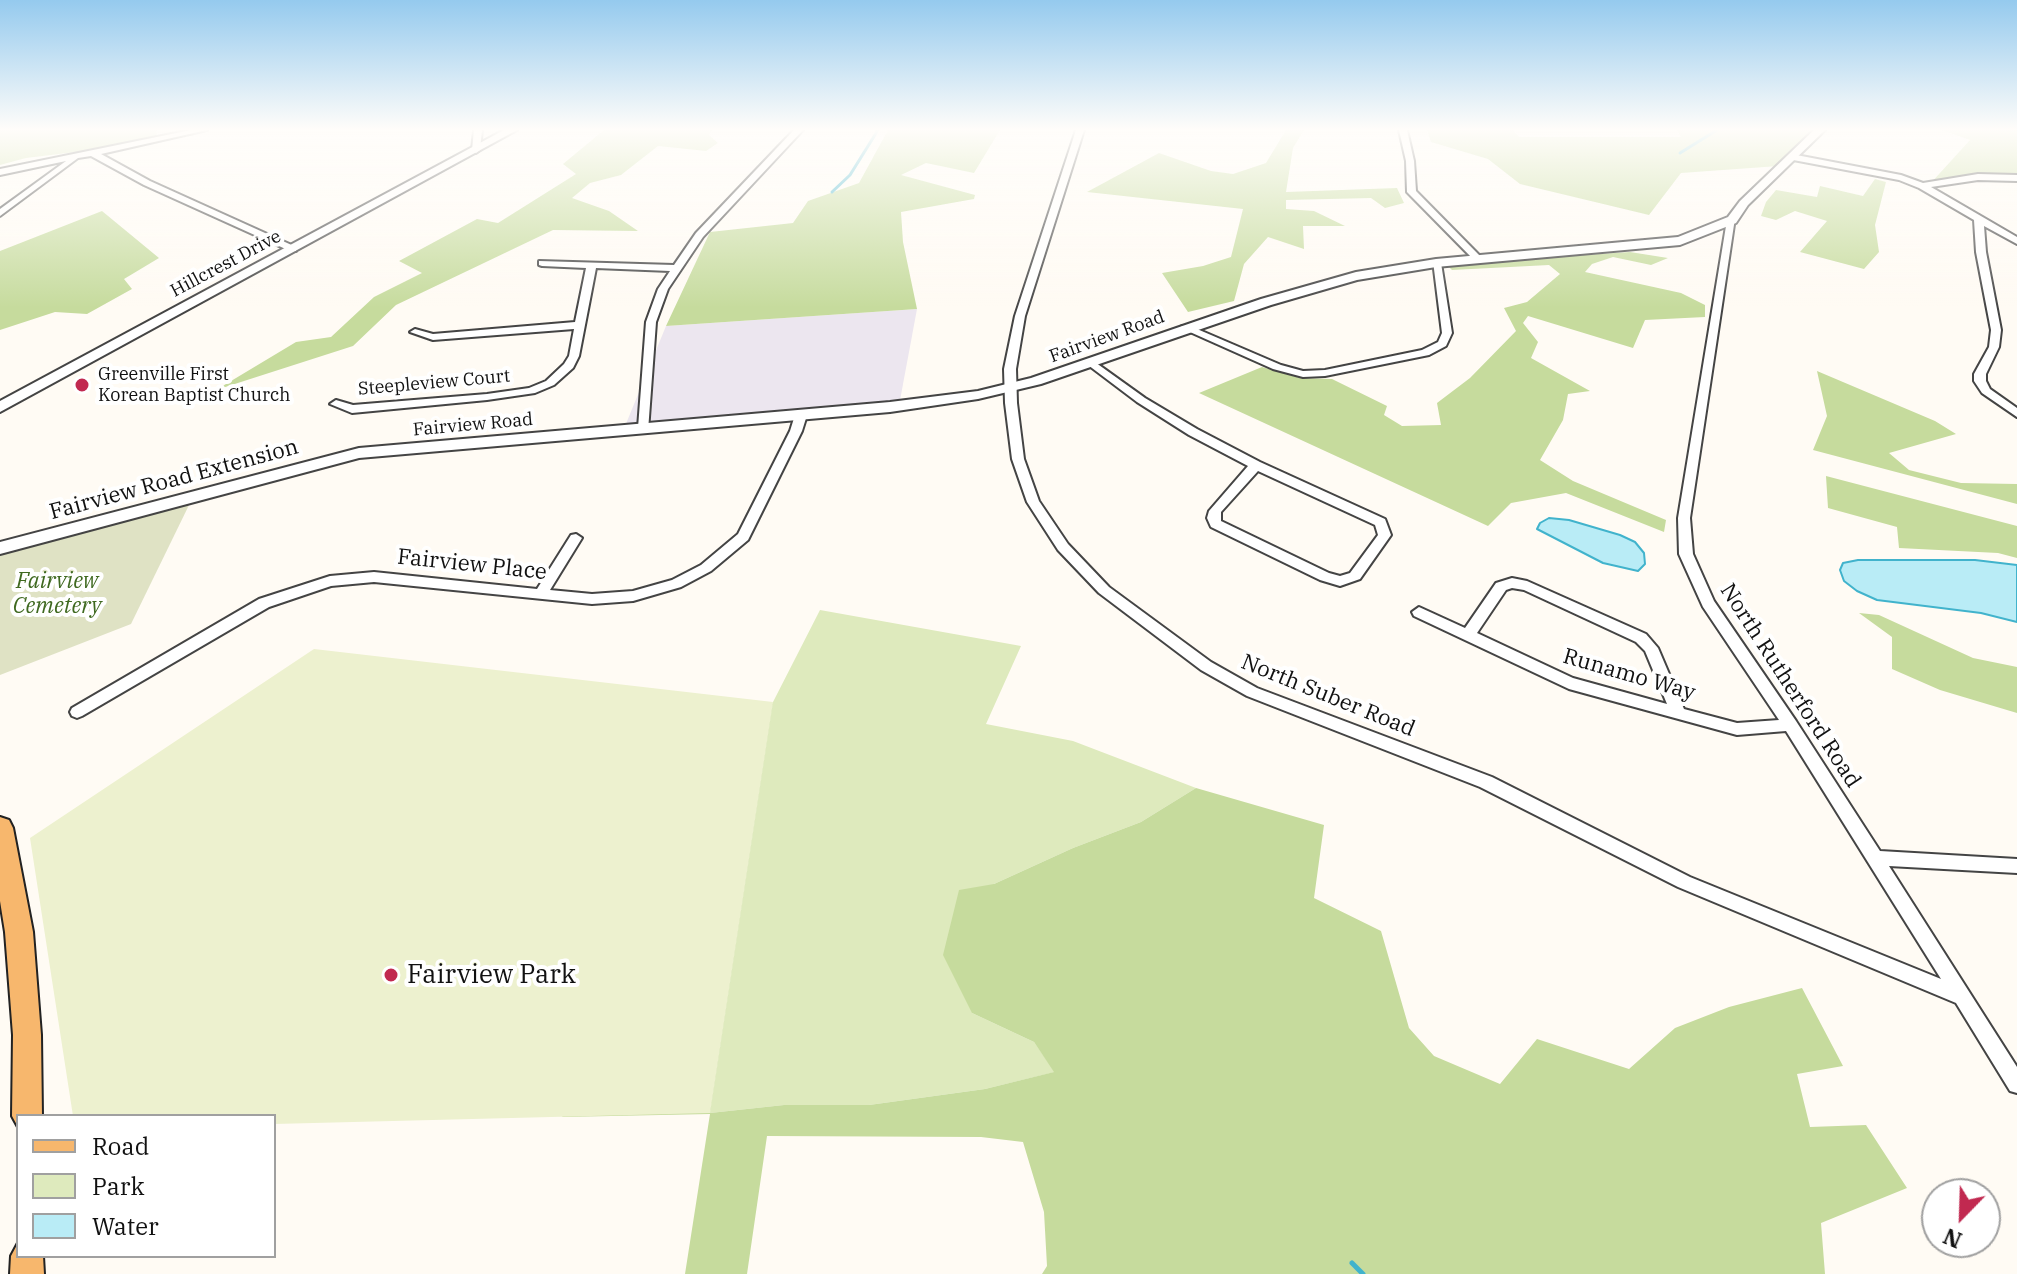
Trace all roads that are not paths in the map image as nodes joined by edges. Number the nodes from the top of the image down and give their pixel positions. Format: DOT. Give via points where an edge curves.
graph roads {
  1 [pos="32,189"];
  2 [pos="161,189"];
  3 [pos="403,189"];
  4 [pos="742,189"];
  5 [pos="1060,189"];
  6 [pos="1412,189"];
  7 [pos="1758,189"];
  8 [pos="1928,189"];
  9 [pos="0,213"];
  10 [pos="1732,220"];
  11 [pos="1979,220"];
  12 [pos="2017,241"];
  13 [pos="293,249"];
  14 [pos="1478,259"];
  15 [pos="542,263"];
  16 [pos="1436,263"];
  17 [pos="591,266"];
  18 [pos="675,268"];
  19 [pos="580,325"];
  20 [pos="1186,328"];
  21 [pos="415,332"];
  22 [pos="1092,363"];
  23 [pos="1011,387"];
  24 [pos="336,404"];
  25 [pos="0,407"];
  26 [pos="2017,413"];
  27 [pos="801,415"];
  28 [pos="644,428"];
  29 [pos="359,453"];
  30 [pos="1256,465"];
  31 [pos="576,538"];
  32 [pos="0,548"];
  33 [pos="541,593"];
  34 [pos="1419,612"];
  35 [pos="1468,635"];
  36 [pos="77,712"];
  37 [pos="1678,712"];
  38 [pos="1791,725"];
  39 [pos="0,828"];
  40 [pos="1877,858"];
  41 [pos="2017,866"];
  42 [pos="1963,997"];
  43 [pos="2017,1084"];
  44 [pos="27,1114"];
  1 -- 9 [label="street"];
  2 -- 13 [label="street"];
  3 -- 13 [label="street, Hillcrest Drive"];
  4 -- 18 [label="street"];
  5 -- 23 [label="street, North Suber Road" via="1029,281 1014,345"];
  6 -- 14 [label="street"];
  7 -- 10 [label="street, Fairview Road"];
  8 -- 11 [label="street"];
  10 -- 14 [label="street, Fairview Road" via="1669,243"];
  10 -- 38 [label="street, North Rutherford Road" via="1684,535 1694,578 1708,603"];
  11 -- 12 [label="street"];
  11 -- 26 [label="street" via="1996,330 1980,381"];
  13 -- 25 [label="street, Hillcrest Drive"];
  14 -- 16 [label="street, Fairview Road"];
  15 -- 17 [label="street"];
  16 -- 20 [label="street, Fairview Road" via="1332,282"];
  16 -- 20 [label="street" via="1447,333 1442,344 1425,353 1303,374"];
  17 -- 18 [label="street"];
  17 -- 19 [label="street, Steepleview Court"];
  18 -- 28 [label="street" via="651,322"];
  19 -- 21 [label="street" via="433,337"];
  19 -- 24 [label="street, Steepleview Court" via="569,366 531,391 352,409"];
  20 -- 22 [label="street, Fairview Road"];
  22 -- 23 [label="street, Fairview Road"];
  22 -- 30 [label="street" via="1166,416"];
  23 -- 27 [label="street, Fairview Road" via="929,402"];
  23 -- 42 [label="street, North Suber Road" via="1018,459 1049,528 1104,590 1206,666 1276,702 1486,782 1684,882"];
  27 -- 28 [label="street, Fairview Road"];
  27 -- 33 [label="street, Fairview Place" via="751,526 736,546 706,568 676,584 633,596 592,599"];
  28 -- 29 [label="street, Fairview Road"];
  29 -- 32 [label="street, Fairview Road Extension"];
  30 -- 30 [label="street" via="1381,522 1385,535 1355,576 1340,581 1325,577 1216,524 1215,511"];
  31 -- 33 [label="street"];
  33 -- 36 [label="street, Fairview Place" via="374,577 314,585 244,613"];
  34 -- 35 [label="street, Runamo Way"];
  35 -- 37 [label="street, Runamo Way" via="1569,683"];
  35 -- 37 [label="street" via="1501,586 1527,586 1641,638 1651,648"];
  37 -- 38 [label="street, Runamo Way" via="1737,729"];
  38 -- 40 [label="street, North Rutherford Road"];
  39 -- 44 [label="main road" via="19,932"];
  40 -- 41 [label="street"];
  40 -- 42 [label="street, North Rutherford Road"];
  42 -- 43 [label="street, North Rutherford Road"];
}
